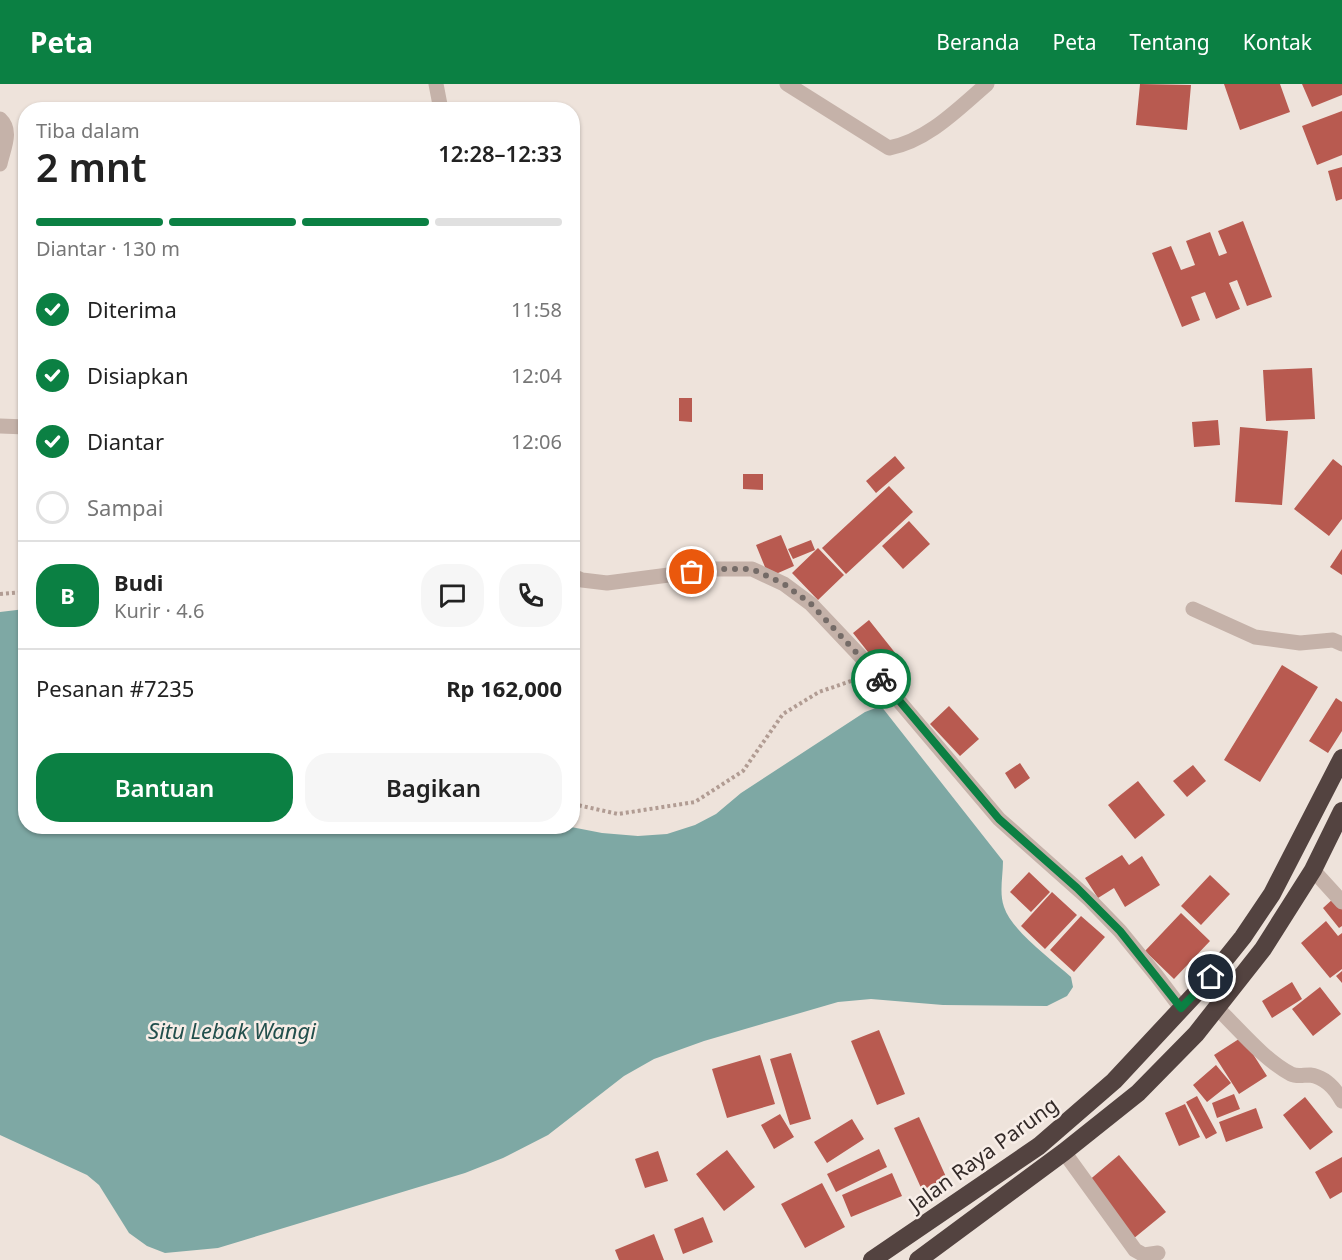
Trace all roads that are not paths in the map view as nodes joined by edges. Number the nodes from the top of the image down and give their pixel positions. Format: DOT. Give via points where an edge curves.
graph roads {
  1 [pos="436,84"];
  2 [pos="787,84"];
  3 [pos="987,84"];
  4 [pos="439,102"];
  5 [pos="0,119"];
  6 [pos="0,164"];
  7 [pos="0,426"];
  8 [pos="18,427"];
  9 [pos="580,579"];
  10 [pos="1193,609"];
  11 [pos="1342,644"];
  12 [pos="1342,758"];
  13 [pos="1342,811"];
  14 [pos="1313,870"];
  15 [pos="1342,902"];
  16 [pos="1181,1008"];
  17 [pos="1217,1008"];
  18 [pos="1342,1101"];
  19 [pos="1064,1152"];
  20 [pos="1158,1253"];
  21 [pos="872,1260"];
  22 [pos="918,1260"];
  1 -- 4 [label="street"];
  2 -- 3 [label="street" via="888,148 905,145 940,124"];
  5 -- 6 [label="street" via="7,134"];
  7 -- 8 [label="street"];
  9 -- 16 [label="street" via="607,583 715,569 752,569 784,584 811,604 875,672 999,819 1105,916"];
  10 -- 11 [label="street" via="1255,637 1300,643 1333,640"];
  12 -- 16 [label="highway, Jalan Raya Parung" via="1272,894 1237,945"];
  13 -- 14 [label="highway"];
  14 -- 15 [label="street"];
  14 -- 17 [label="highway" via="1263,949"];
  16 -- 21 [label="highway, Jalan Raya Parung" via="1114,1081 1039,1146"];
  17 -- 18 [label="street" via="1274,1062 1294,1076 1324,1080"];
  17 -- 19 [label="highway" via="1138,1093"];
  19 -- 20 [label="street" via="1135,1250 1144,1255"];
  19 -- 22 [label="highway"];
}
